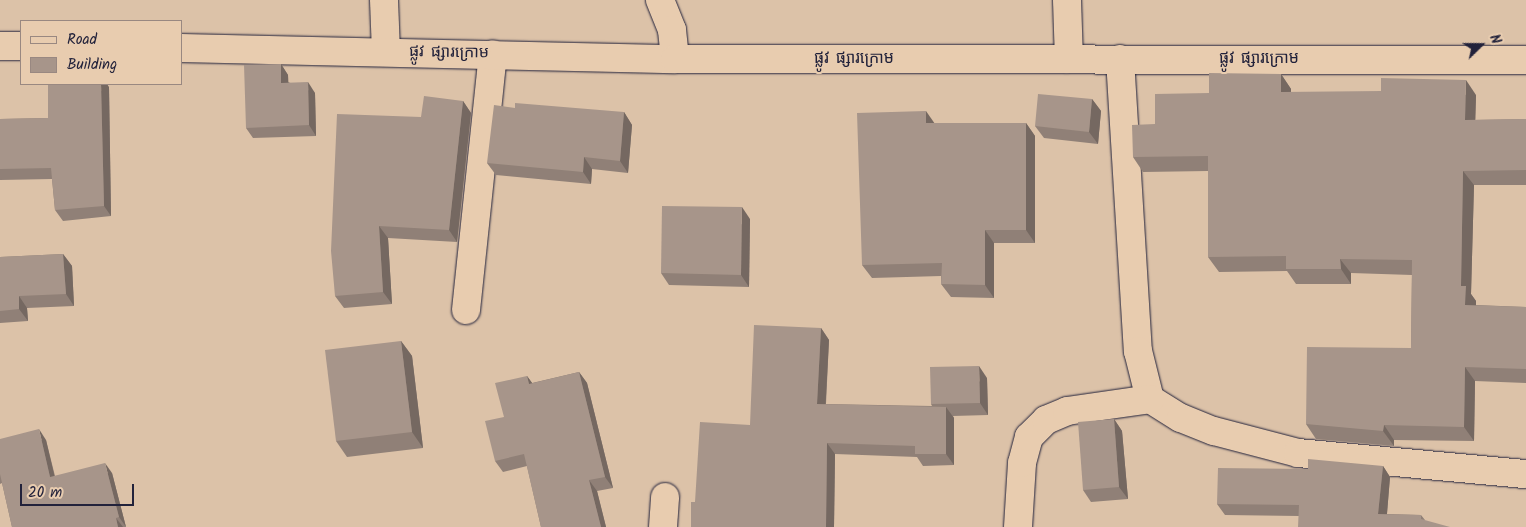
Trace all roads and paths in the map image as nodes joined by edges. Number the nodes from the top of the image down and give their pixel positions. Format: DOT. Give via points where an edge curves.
graph roads {
  1 [pos="384,0"];
  2 [pos="660,0"];
  3 [pos="1067,0"];
  4 [pos="0,46"];
  5 [pos="20,46"];
  6 [pos="182,48"];
  7 [pos="386,51"];
  8 [pos="493,54"];
  9 [pos="675,59"];
  10 [pos="1069,59"];
  11 [pos="1120,59"];
  12 [pos="1526,60"];
  13 [pos="466,310"];
  14 [pos="1150,399"];
  15 [pos="1526,474"];
  16 [pos="665,497"];
  17 [pos="663,527"];
  18 [pos="1018,527"];
  1 -- 7 [label="main road"];
  2 -- 9 [label="main road" via="672,30"];
  3 -- 10 [label="main road"];
  4 -- 5 [label="main road"];
  6 -- 7 [label="main road, ផ្លូវ ផ្សារក្រោម"];
  7 -- 8 [label="main road, ផ្លូវ ផ្សារក្រោម"];
  8 -- 9 [label="main road, ផ្លូវ ផ្សារក្រោម"];
  8 -- 13 [label="main road"];
  9 -- 10 [label="main road, ផ្លូវ ផ្សារក្រោម"];
  10 -- 11 [label="main road, ផ្លូវ ផ្សារក្រោម"];
  11 -- 12 [label="main road, ផ្លូវ ផ្សារក្រោម"];
  11 -- 14 [label="main road" via="1138,351"];
  14 -- 15 [label="main road" via="1181,418 1214,431 1298,453"];
  14 -- 18 [label="main road" via="1067,411 1046,420 1029,437 1022,463"];
  16 -- 17 [label="main road"];
}
